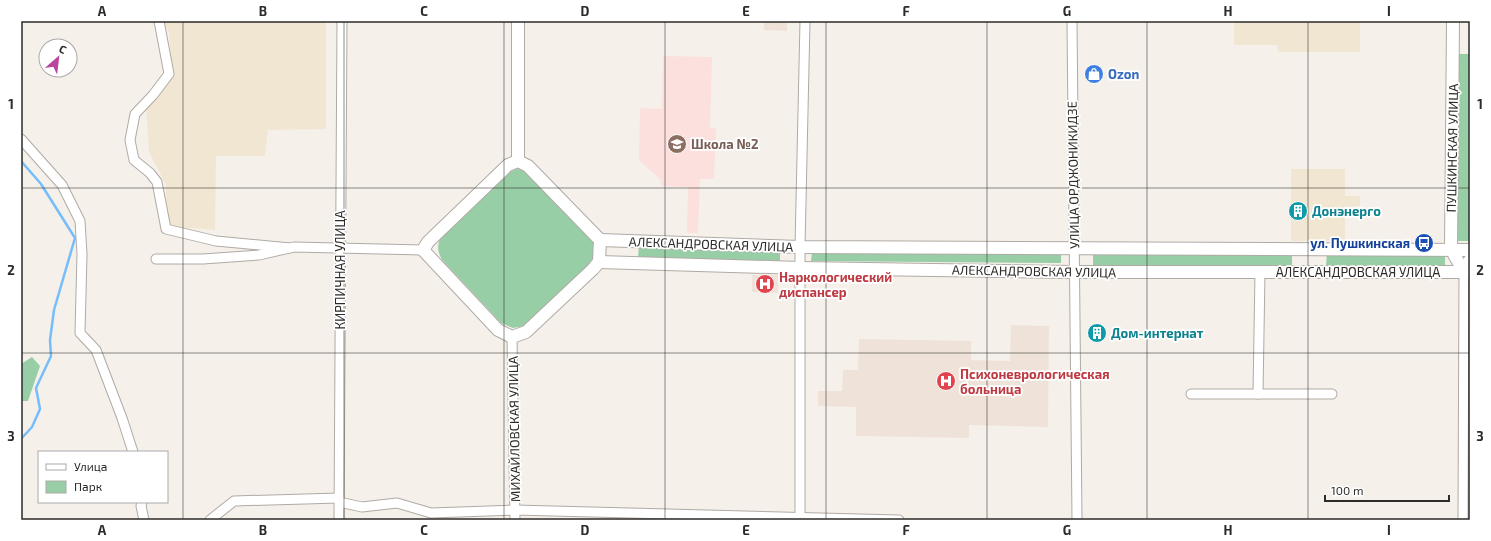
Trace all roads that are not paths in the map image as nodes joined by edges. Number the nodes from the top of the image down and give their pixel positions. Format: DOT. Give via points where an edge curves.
graph roads {
  1 [pos="159,21"];
  2 [pos="342,21"];
  3 [pos="518,21"];
  4 [pos="805,21"];
  5 [pos="1072,21"];
  6 [pos="1453,21"];
  7 [pos="21,139"];
  8 [pos="518,161"];
  9 [pos="600,240"];
  10 [pos="800,247"];
  11 [pos="290,248"];
  12 [pos="1074,248"];
  13 [pos="340,249"];
  14 [pos="1451,249"];
  15 [pos="424,250"];
  16 [pos="1470,250"];
  17 [pos="156,259"];
  18 [pos="1470,260"];
  19 [pos="599,262"];
  20 [pos="800,268"];
  21 [pos="1074,272"];
  22 [pos="1260,272"];
  23 [pos="1467,272"];
  24 [pos="512,337"];
  25 [pos="1191,394"];
  26 [pos="1258,394"];
  27 [pos="1332,394"];
  28 [pos="133,451"];
  29 [pos="339,500"];
  30 [pos="142,503"];
  31 [pos="515,510"];
  32 [pos="800,519"];
  33 [pos="144,520"];
  34 [pos="210,520"];
  35 [pos="339,520"];
  36 [pos="515,520"];
  37 [pos="899,520"];
  38 [pos="1077,520"];
  39 [pos="1463,520"];
  1 -- 11 [label="street" via="169,74 135,114 130,140 134,160 157,182 166,229 216,241"];
  2 -- 13 [label="street, КИРПИЧНАЯ УЛИЦА"];
  3 -- 8 [label="street"];
  4 -- 10 [label="street"];
  5 -- 12 [label="street, УЛИЦА ОРДЖОНИКИДЗЕ"];
  6 -- 14 [label="street, ПУШКИНСКАЯ УЛИЦА"];
  7 -- 28 [label="street" via="62,185 80,221 80,333 96,350"];
  8 -- 9 [label="street" via="528,166"];
  8 -- 15 [label="street" via="508,165 491,180 428,242"];
  9 -- 10 [label="street, АЛЕКСАНДРОВСКАЯ УЛИЦА"];
  9 -- 19 [label="street"];
  10 -- 12 [label="street, АЛЕКСАНДРОВСКАЯ УЛИЦА"];
  10 -- 20 [label="street"];
  11 -- 13 [label="street"];
  11 -- 17 [label="street" via="259,255"];
  12 -- 14 [label="street, АЛЕКСАНДРОВСКАЯ УЛИЦА"];
  12 -- 21 [label="street, УЛИЦА ОРДЖОНИКИДЗЕ"];
  13 -- 15 [label="street"];
  13 -- 29 [label="street, КИРПИЧНАЯ УЛИЦА"];
  14 -- 16 [label="street, АЛЕКСАНДРОВСКАЯ УЛИЦА"];
  14 -- 23 [label="street, ПУШКИНСКАЯ УЛИЦА"];
  15 -- 24 [label="street" via="498,330"];
  18 -- 23 [label="street, ПУШКИНСКАЯ УЛИЦА"];
  19 -- 20 [label="street, АЛЕКСАНДРОВСКАЯ УЛИЦА"];
  19 -- 24 [label="street" via="526,332"];
  20 -- 21 [label="street, АЛЕКСАНДРОВСКАЯ УЛИЦА"];
  20 -- 32 [label="street"];
  21 -- 22 [label="street, АЛЕКСАНДРОВСКАЯ УЛИЦА"];
  21 -- 38 [label="street, УЛИЦА ОРДЖОНИКИДЗЕ"];
  22 -- 23 [label="street, АЛЕКСАНДРОВСКАЯ УЛИЦА"];
  22 -- 26 [label="street"];
  23 -- 39 [label="street, ПУШКИНСКАЯ УЛИЦА"];
  24 -- 31 [label="street, МИХАЙЛОВСКАЯ УЛИЦА"];
  25 -- 26 [label="street"];
  26 -- 27 [label="street"];
  29 -- 31 [label="street" via="362,507 397,503 431,512"];
  29 -- 34 [label="street" via="234,501"];
  29 -- 35 [label="street, КИРПИЧНАЯ УЛИЦА"];
  30 -- 33 [label="street"];
  31 -- 32 [label="street"];
  31 -- 36 [label="street, МИХАЙЛОВСКАЯ УЛИЦА"];
  32 -- 37 [label="street"];
}
